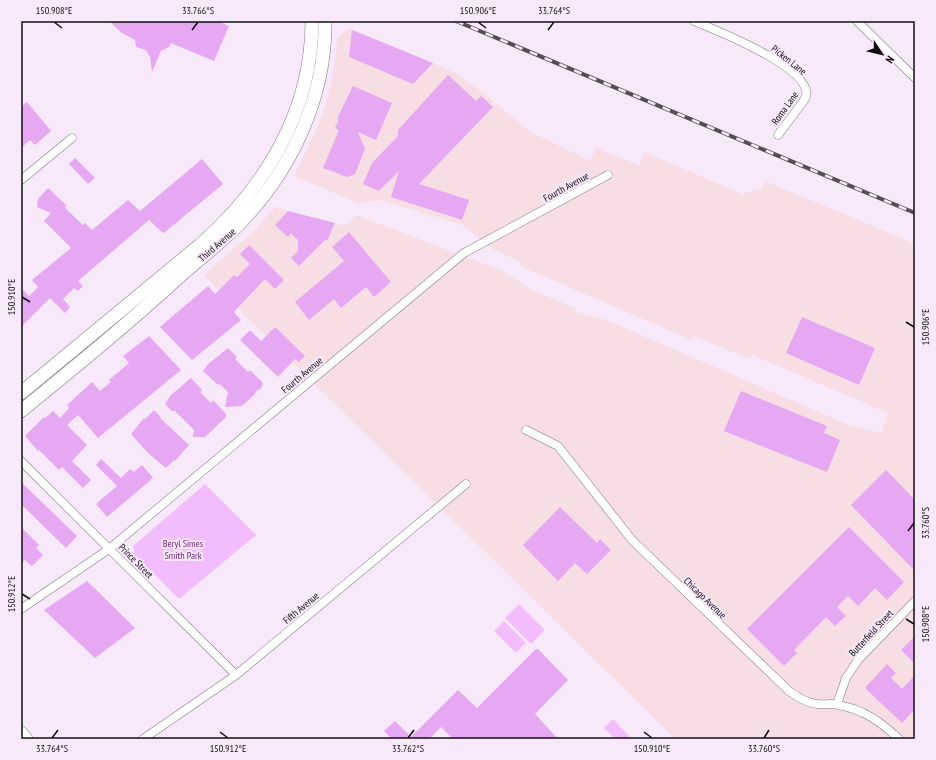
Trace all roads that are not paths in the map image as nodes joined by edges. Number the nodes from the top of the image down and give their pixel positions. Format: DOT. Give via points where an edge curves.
graph roads {
  1 [pos="312,21"];
  2 [pos="325,21"];
  3 [pos="694,21"];
  4 [pos="857,21"];
  5 [pos="915,78"];
  6 [pos="807,92"];
  7 [pos="778,135"];
  8 [pos="72,138"];
  9 [pos="608,175"];
  10 [pos="21,180"];
  11 [pos="21,393"];
  12 [pos="21,411"];
  13 [pos="526,430"];
  14 [pos="21,461"];
  15 [pos="466,484"];
  16 [pos="109,549"];
  17 [pos="915,601"];
  18 [pos="21,609"];
  19 [pos="236,675"];
  20 [pos="837,704"];
  21 [pos="21,733"];
  22 [pos="26,739"];
  23 [pos="143,739"];
  24 [pos="899,739"];
  1 -- 11 [label="main road, Third Avenue" via="308,62 294,115 271,163 251,192 217,230"];
  2 -- 12 [label="main road, Third Avenue" via="326,37 322,64 309,114 289,158 263,198 223,240"];
  3 -- 6 [label="street, Picken Lane" via="770,55 800,80"];
  4 -- 5 [label="street"];
  6 -- 7 [label="street, Roma Lane" via="805,99"];
  8 -- 10 [label="street"];
  9 -- 16 [label="street, Fourth Avenue" via="464,254"];
  13 -- 20 [label="street, Chicago Avenue" via="558,446 632,540 779,684 806,701 816,704"];
  14 -- 16 [label="street, Prince Street"];
  15 -- 19 [label="street, Fifth Avenue"];
  16 -- 18 [label="street, Fourth Avenue"];
  16 -- 19 [label="street, Prince Street"];
  17 -- 20 [label="street, Butterfield Street" via="858,660 846,678"];
  19 -- 23 [label="street, Fifth Avenue"];
  20 -- 24 [label="street, Chicago Avenue" via="872,716"];
  21 -- 22 [label="main road"];
}
